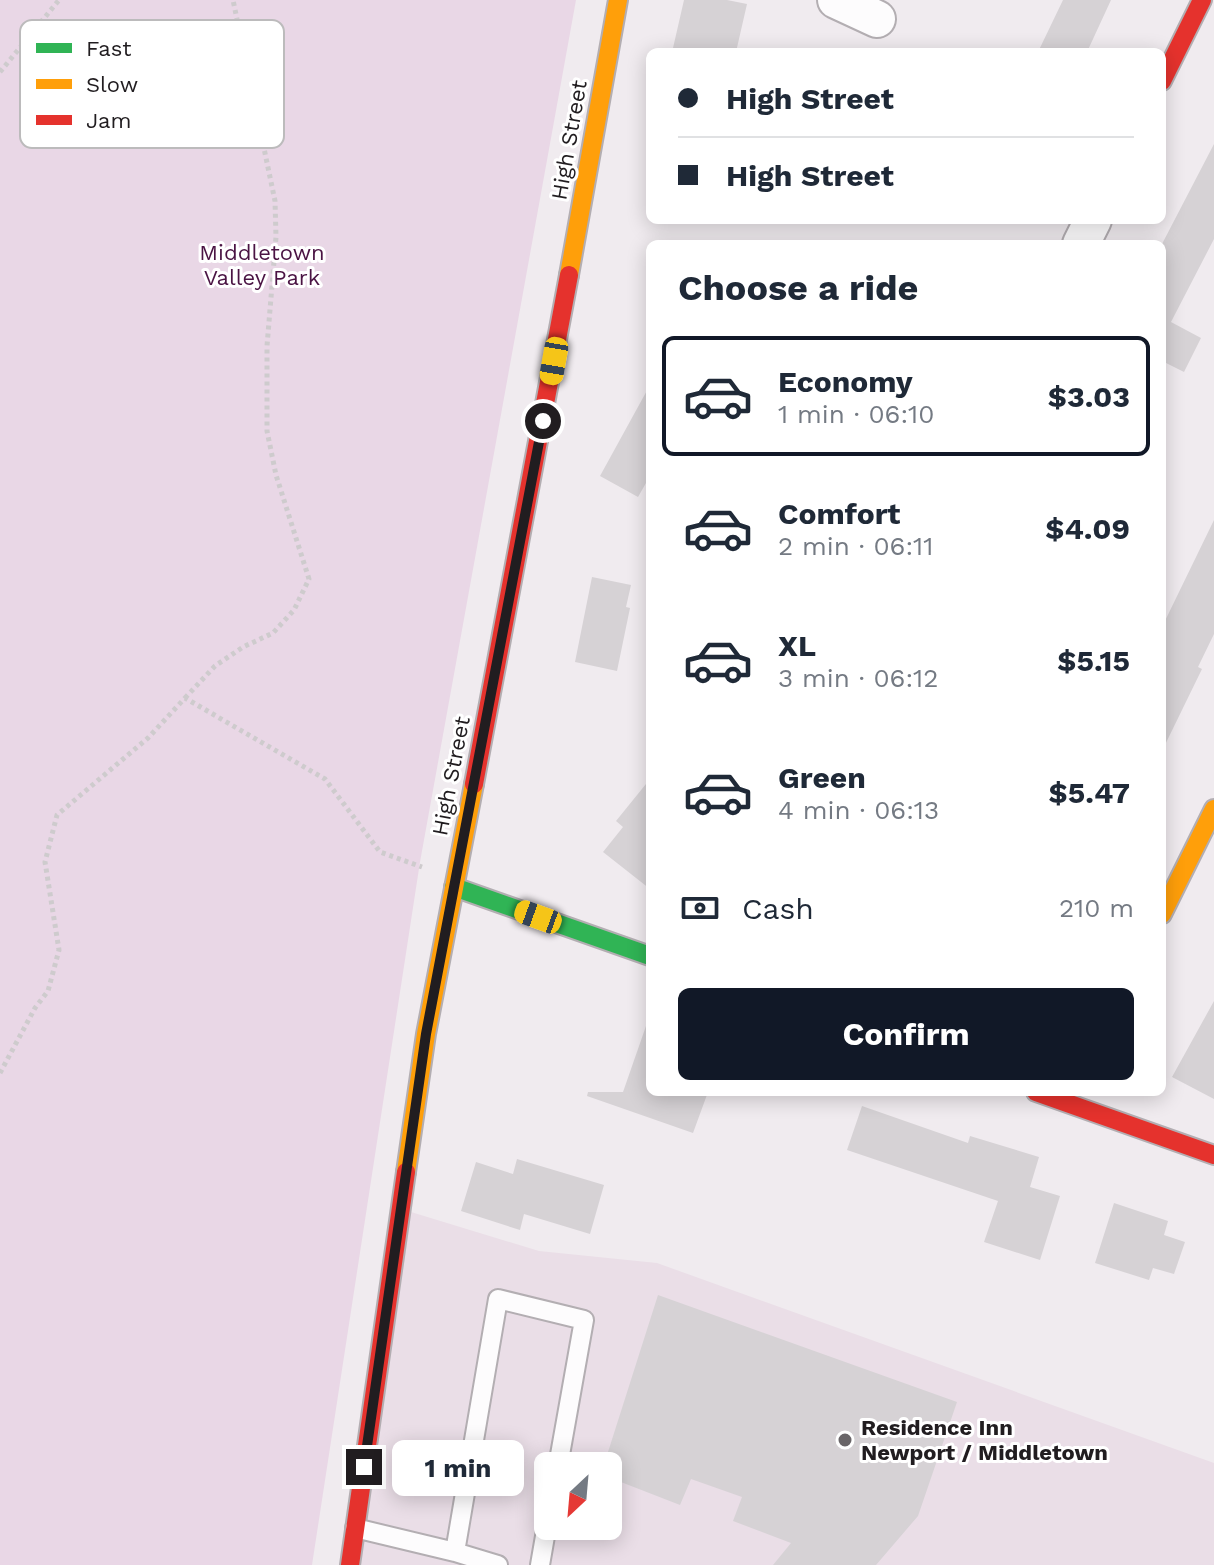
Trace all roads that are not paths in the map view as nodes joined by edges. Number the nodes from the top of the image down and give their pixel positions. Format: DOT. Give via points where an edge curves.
graph roads {
  1 [pos="618,0"];
  2 [pos="836,0"];
  3 [pos="1202,0"];
  4 [pos="877,19"];
  5 [pos="1166,73"];
  6 [pos="1214,809"];
  7 [pos="455,882"];
  8 [pos="1166,906"];
  9 [pos="646,954"];
  10 [pos="1060,1096"];
  11 [pos="1214,1155"];
  12 [pos="560,1452"];
  13 [pos="355,1528"];
  14 [pos="544,1540"];
  15 [pos="455,1552"];
  16 [pos="350,1565"];
  17 [pos="498,1565"];
  18 [pos="540,1565"];
  1 -- 7 [label="street, High Street"];
  2 -- 4 [label="street"];
  3 -- 5 [label="street"];
  6 -- 8 [label="street"];
  7 -- 9 [label="street"];
  7 -- 13 [label="street, High Street" via="426,1034"];
  10 -- 11 [label="street"];
  12 -- 15 [label="lane" via="584,1320 498,1299"];
  13 -- 15 [label="lane"];
  13 -- 16 [label="street, High Street"];
  14 -- 18 [label="lane"];
  15 -- 17 [label="lane"];
}
